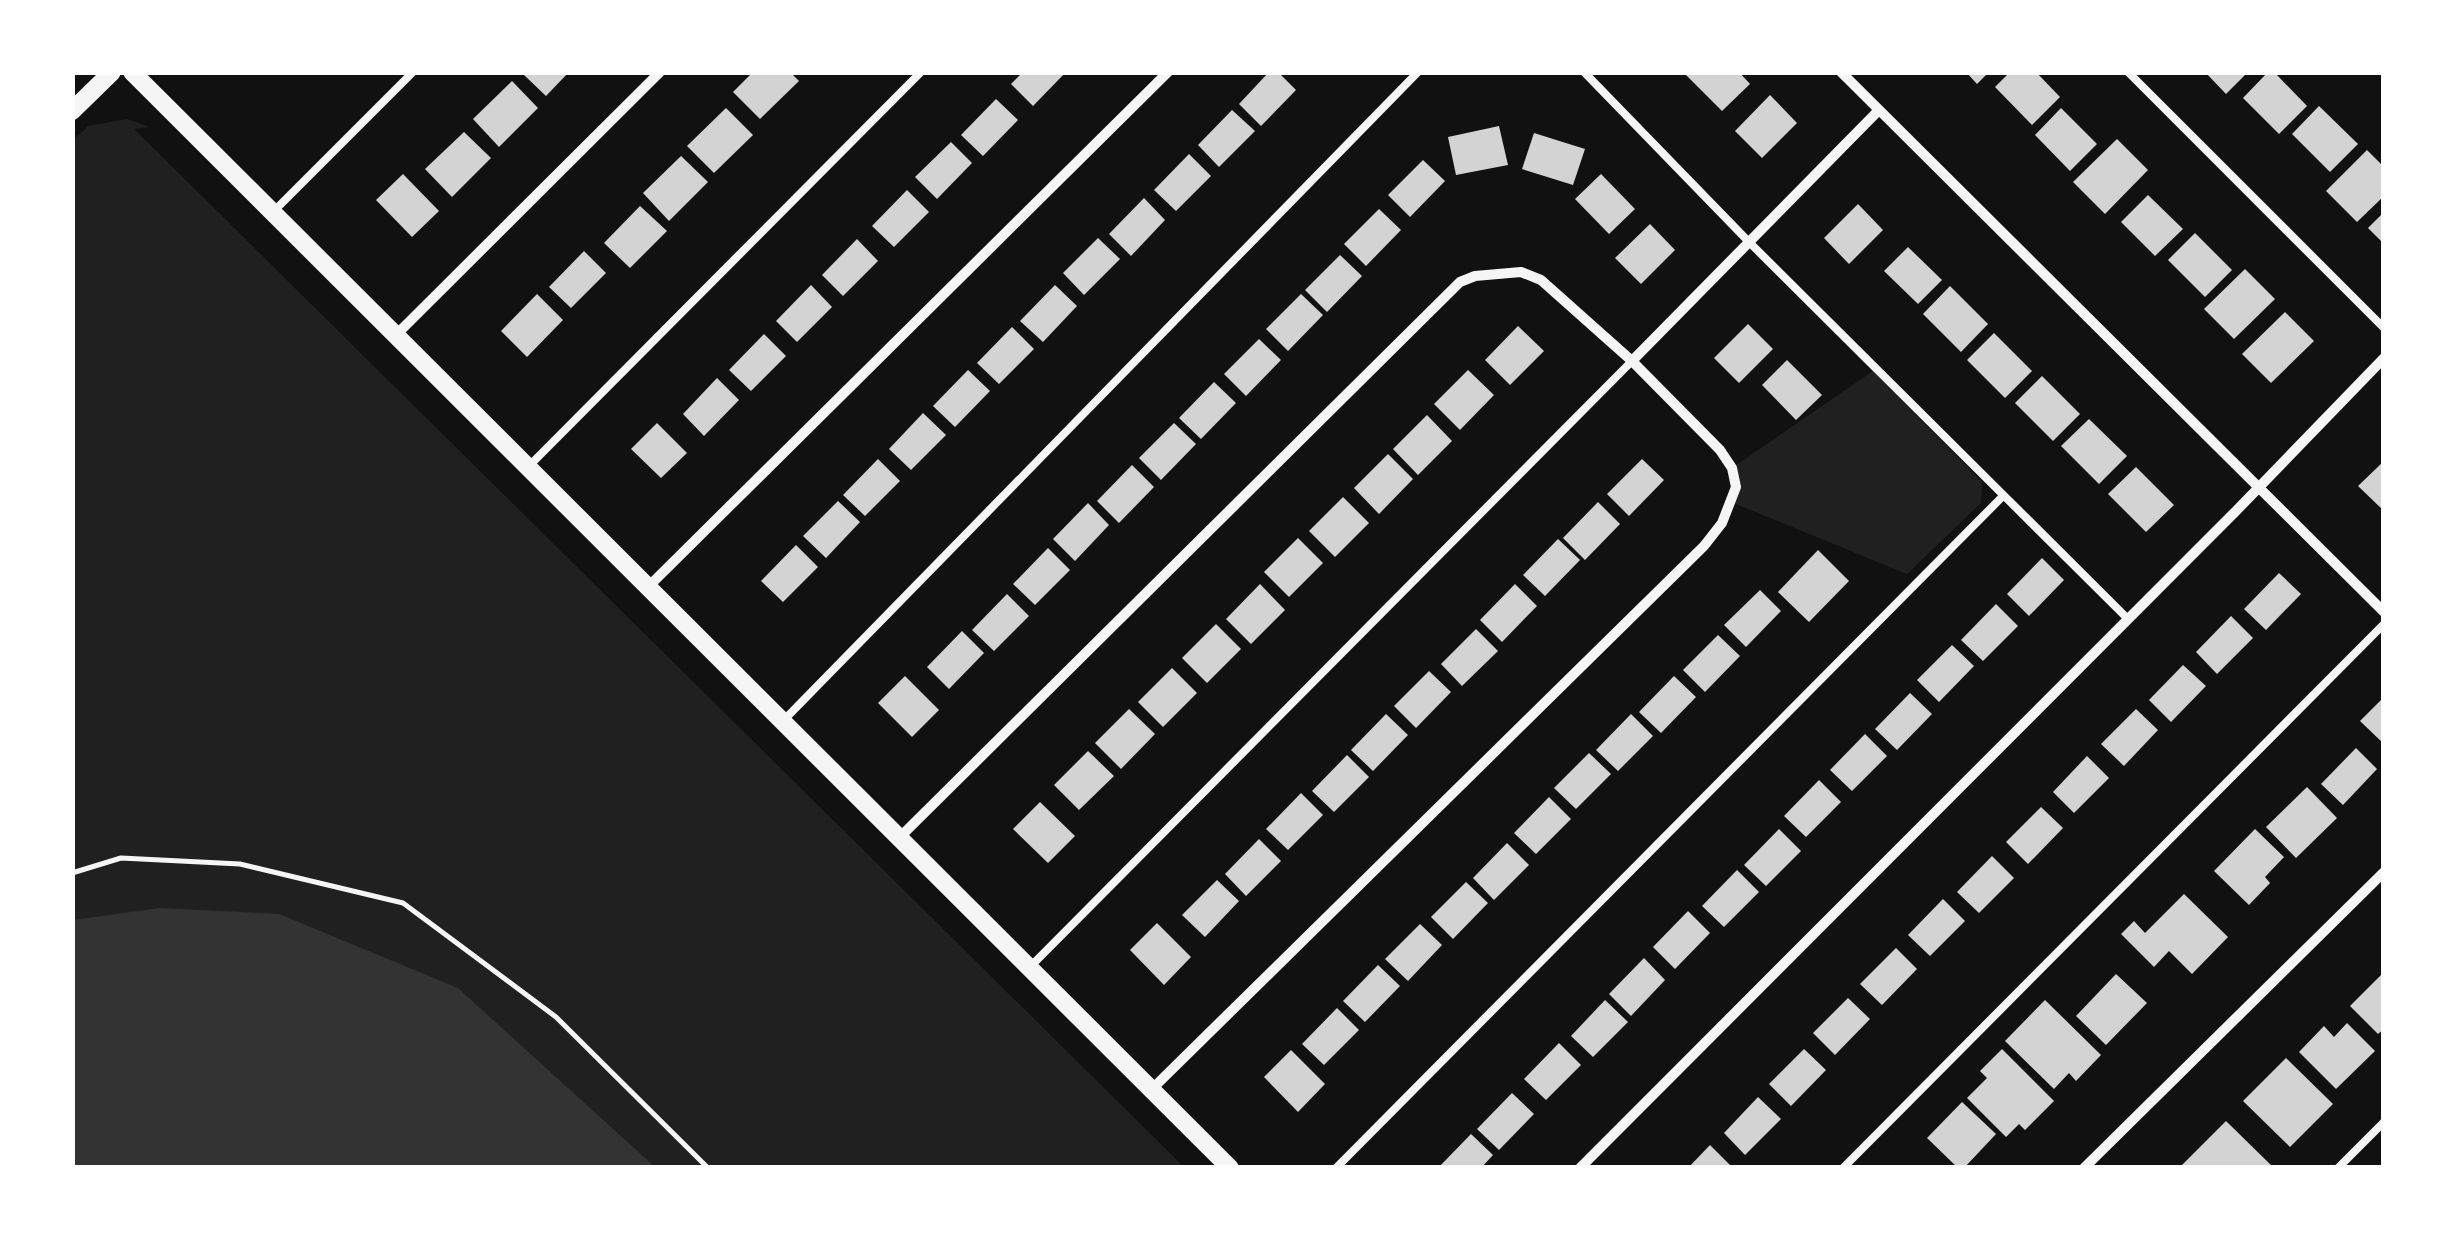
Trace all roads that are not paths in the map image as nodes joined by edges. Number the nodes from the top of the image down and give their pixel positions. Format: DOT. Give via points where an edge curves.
graph roads {
  1 [pos="112,72"];
  2 [pos="132,72"];
  3 [pos="413,72"];
  4 [pos="660,72"];
  5 [pos="921,72"];
  6 [pos="1168,72"];
  7 [pos="1418,72"];
  8 [pos="1584,72"];
  9 [pos="1841,72"];
  10 [pos="2128,72"];
  11 [pos="72,111"];
  12 [pos="1878,111"];
  13 [pos="273,212"];
  14 [pos="1750,244"];
  15 [pos="2384,328"];
  16 [pos="396,335"];
  17 [pos="2384,358"];
  18 [pos="1632,362"];
  19 [pos="528,467"];
  20 [pos="2258,487"];
  21 [pos="2004,496"];
  22 [pos="648,587"];
  23 [pos="2384,612"];
  24 [pos="2128,619"];
  25 [pos="2384,624"];
  26 [pos="783,721"];
  27 [pos="900,836"];
  28 [pos="2384,872"];
  29 [pos="1030,967"];
  30 [pos="1152,1089"];
  31 [pos="2384,1122"];
  32 [pos="1230,1168"];
  33 [pos="1336,1168"];
  34 [pos="1580,1168"];
  35 [pos="1843,1168"];
  36 [pos="2084,1168"];
  37 [pos="2338,1168"];
  1 -- 11 [label="street"];
  2 -- 13 [label="street"];
  3 -- 13 [label="lane"];
  4 -- 16 [label="street"];
  5 -- 19 [label="lane"];
  6 -- 22 [label="street"];
  7 -- 26 [label="lane"];
  8 -- 14 [label="lane"];
  9 -- 12 [label="street"];
  10 -- 15 [label="lane"];
  12 -- 14 [label="street"];
  12 -- 20 [label="street"];
  13 -- 16 [label="street"];
  14 -- 18 [label="street"];
  14 -- 21 [label="lane"];
  16 -- 19 [label="street"];
  17 -- 20 [label="street"];
  18 -- 27 [label="street" via="1541,280 1521,272 1460,282"];
  18 -- 29 [label="lane"];
  18 -- 30 [label="street" via="1732,468 1736,487 1722,523"];
  19 -- 22 [label="street"];
  20 -- 23 [label="street"];
  20 -- 24 [label="street"];
  21 -- 24 [label="lane"];
  21 -- 33 [label="lane"];
  22 -- 26 [label="street"];
  24 -- 34 [label="street"];
  25 -- 35 [label="lane"];
  26 -- 27 [label="street"];
  27 -- 29 [label="street"];
  28 -- 36 [label="street"];
  29 -- 30 [label="street"];
  30 -- 32 [label="street"];
  31 -- 37 [label="lane"];
}
